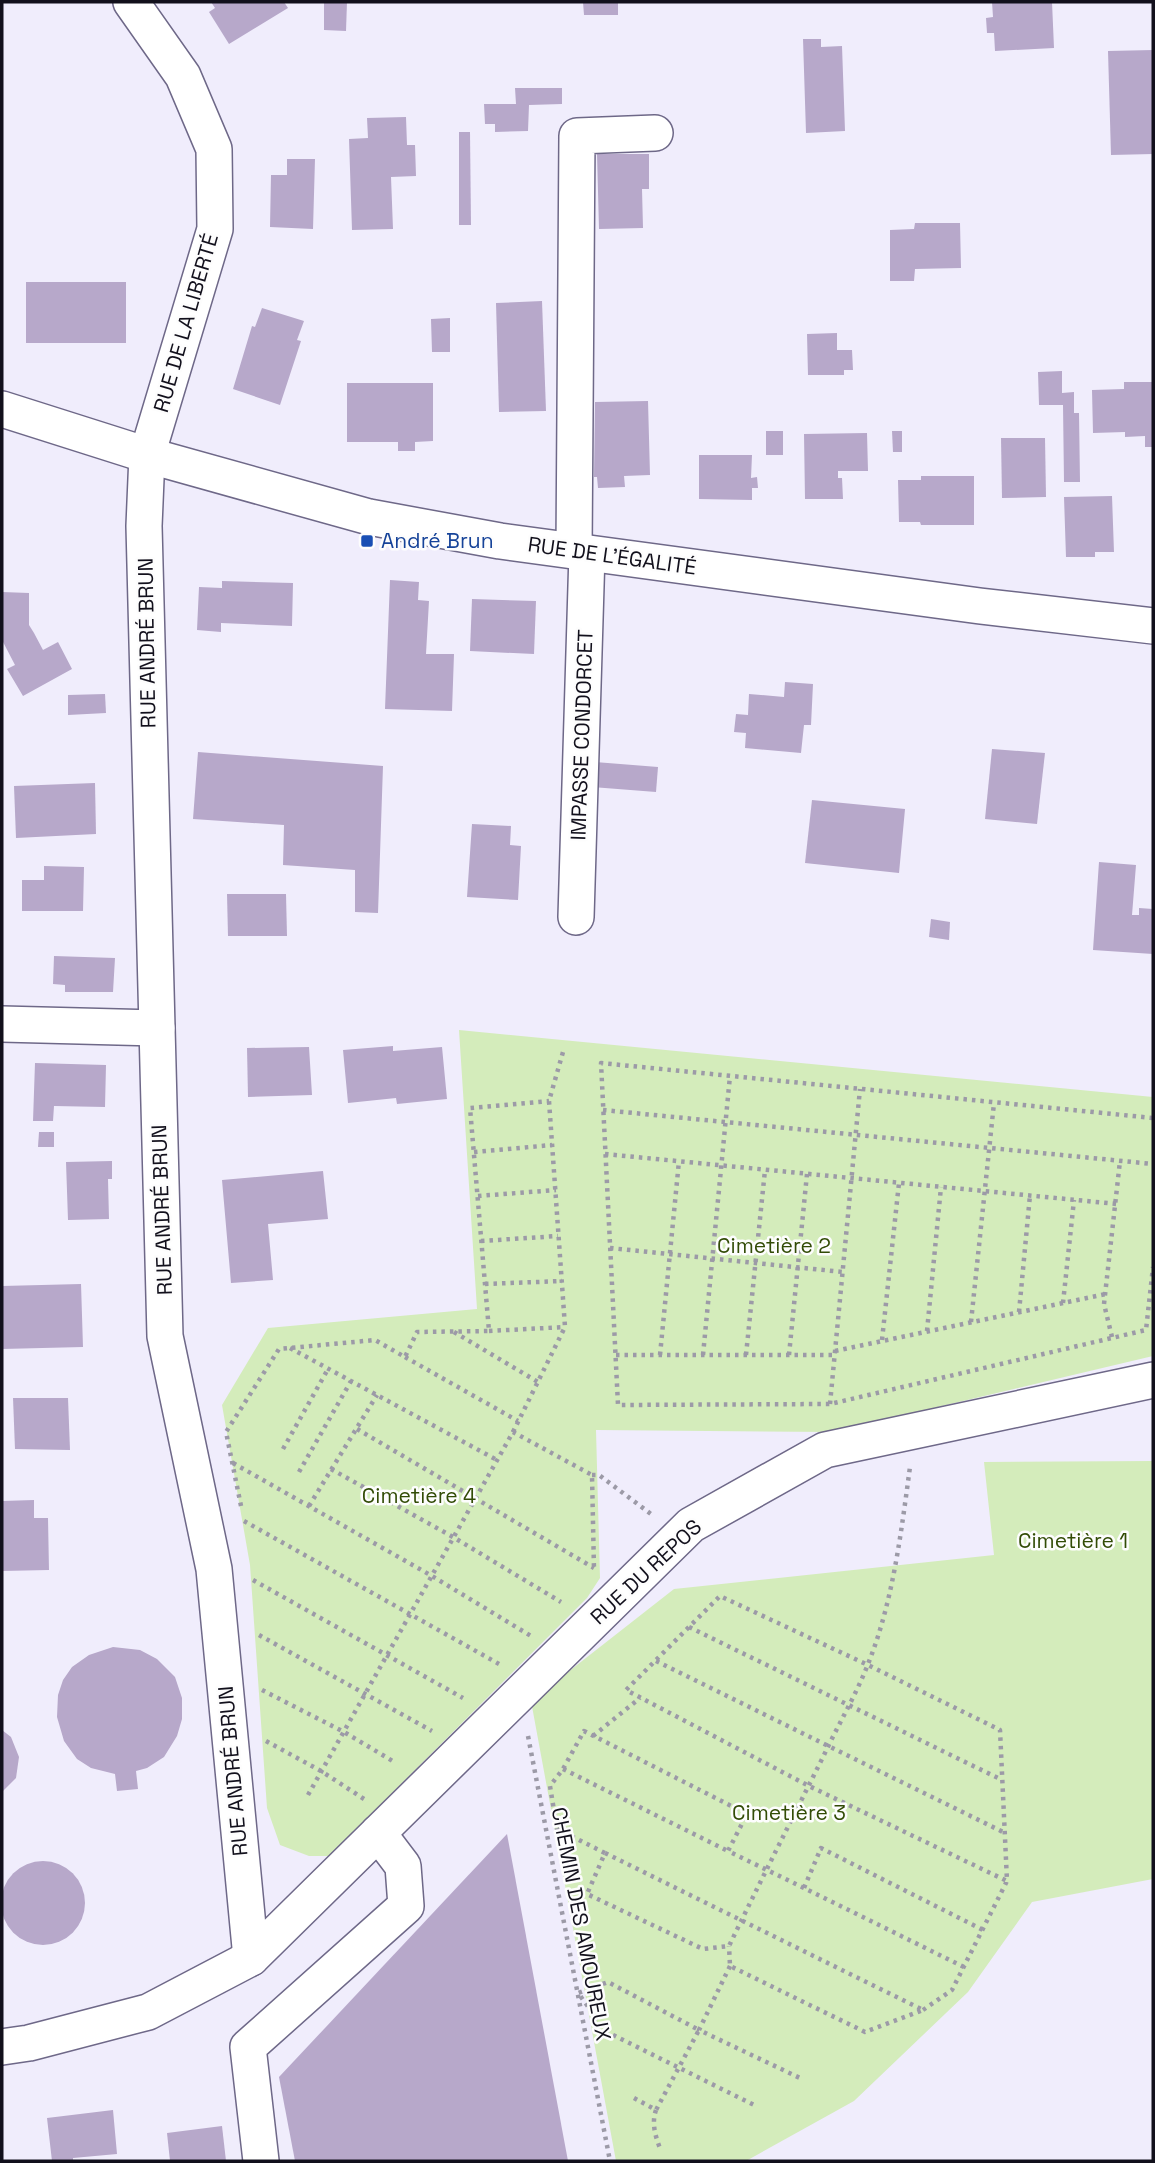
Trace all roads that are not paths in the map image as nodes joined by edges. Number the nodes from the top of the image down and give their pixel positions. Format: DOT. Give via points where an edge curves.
graph roads {
  1 [pos="131,2"];
  2 [pos="655,133"];
  3 [pos="2,409"];
  4 [pos="147,455"];
  5 [pos="581,552"];
  6 [pos="1153,626"];
  7 [pos="576,917"];
  8 [pos="2,1024"];
  9 [pos="157,1028"];
  10 [pos="1153,1380"];
  11 [pos="375,1819"];
  12 [pos="251,1958"];
  13 [pos="2,2047"];
  14 [pos="261,2161"];
  1 -- 4 [label="street, RUE DE LA LIBERTÉ" via="183,76 214,149 215,229"];
  2 -- 5 [label="street, IMPASSE CONDORCET" via="577,136"];
  3 -- 4 [label="street, RUE DE L'ÉGALITÉ"];
  4 -- 5 [label="street, RUE DE L'ÉGALITÉ" via="369,517"];
  4 -- 9 [label="street, RUE ANDRÉ BRUN" via="144,526"];
  5 -- 6 [label="street, RUE DE L'ÉGALITÉ"];
  5 -- 7 [label="street, IMPASSE CONDORCET"];
  8 -- 9 [label="street"];
  9 -- 12 [label="street, RUE ANDRÉ BRUN" via="165,1336 214,1569"];
  10 -- 11 [label="street, RUE DU REPOS" via="825,1450 691,1525 512,1680"];
  11 -- 12 [label="street, RUE DU REPOS"];
  11 -- 14 [label="street" via="403,1866 406,1906 248,2047"];
  12 -- 13 [label="street, RUE DU REPOS" via="148,2012"];
}
